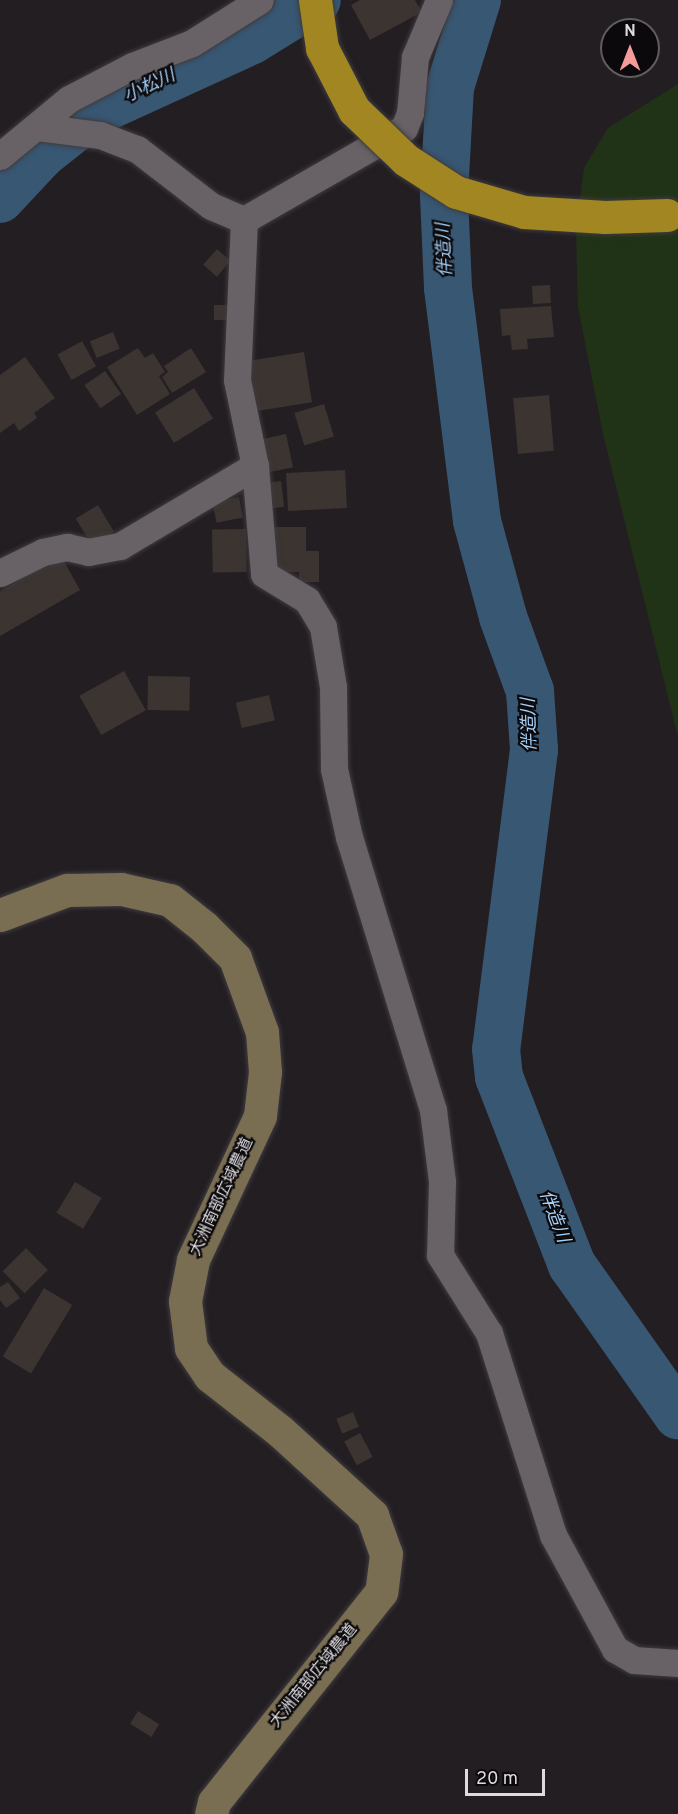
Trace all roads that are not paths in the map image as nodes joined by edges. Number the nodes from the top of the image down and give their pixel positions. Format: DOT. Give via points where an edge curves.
graph roads {
  1 [pos="260,0"];
  2 [pos="315,0"];
  3 [pos="440,0"];
  4 [pos="37,127"];
  5 [pos="0,156"];
  6 [pos="667,215"];
  7 [pos="244,220"];
  8 [pos="255,466"];
  9 [pos="0,573"];
  10 [pos="0,915"];
  11 [pos="678,1663"];
  12 [pos="211,1814"];
  1 -- 4 [label="street" via="192,43 132,66 69,99"];
  2 -- 6 [label="highway, bridge" via="322,48 354,110 406,160 456,192 524,212 605,217"];
  3 -- 7 [label="street" via="415,57 410,113 404,128"];
  4 -- 5 [label="street"];
  4 -- 7 [label="street" via="100,135 137,149 211,206"];
  7 -- 8 [label="street" via="237,380"];
  8 -- 9 [label="street" via="120,546 88,552 67,547 43,552"];
  8 -- 11 [label="street" via="264,574 307,600 323,627 333,687 334,769 349,837 433,1110 442,1181 440,1255 489,1334 553,1535 615,1649 634,1660"];
  10 -- 12 [label="street, 大洲南部広域農道" via="68,890 122,889 170,900 235,958 262,1032 265,1072 260,1116 193,1260 185,1301 191,1348 210,1376 280,1431 372,1515 386,1554 381,1592 214,1802"];
}
